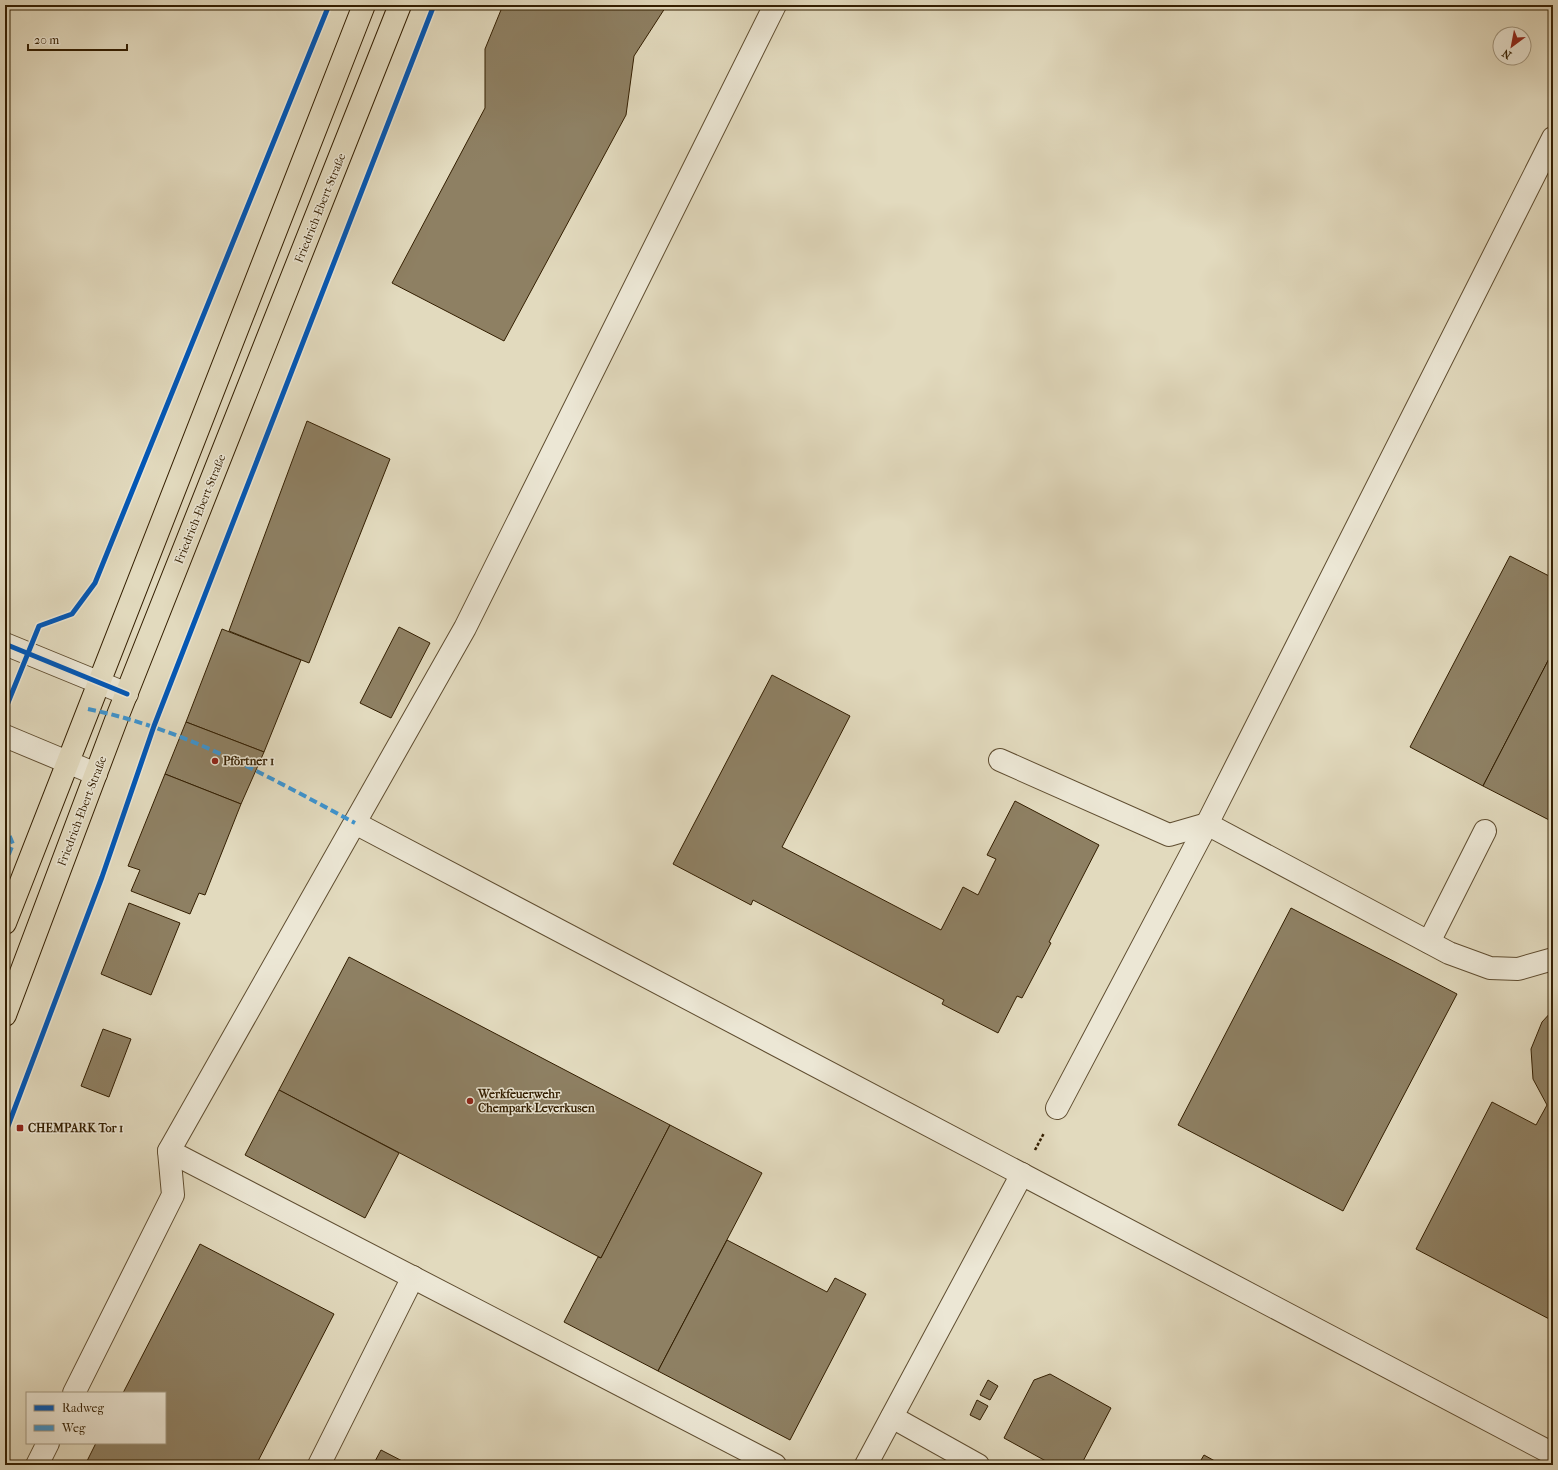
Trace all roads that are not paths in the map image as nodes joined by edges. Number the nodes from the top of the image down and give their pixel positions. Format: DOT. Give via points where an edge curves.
graph roads {
  1 [pos="364,5"];
  2 [pos="400,5"];
  3 [pos="775,5"];
  4 [pos="1553,138"];
  5 [pos="5,644"];
  6 [pos="99,682"];
  7 [pos="127,694"];
  8 [pos="5,736"];
  9 [pos="1000,760"];
  10 [pos="68,762"];
  11 [pos="96,774"];
  12 [pos="355,823"];
  13 [pos="1207,824"];
  14 [pos="1485,831"];
  15 [pos="5,923"];
  16 [pos="1429,942"];
  17 [pos="1553,959"];
  18 [pos="5,1015"];
  19 [pos="1057,1108"];
  20 [pos="169,1151"];
  21 [pos="1022,1174"];
  22 [pos="413,1277"];
  23 [pos="74,1392"];
  24 [pos="892,1417"];
  25 [pos="48,1444"];
  26 [pos="1553,1454"];
  27 [pos="37,1465"];
  28 [pos="319,1465"];
  29 [pos="775,1465"];
  30 [pos="866,1465"];
  31 [pos="978,1465"];
  1 -- 6 [label="main road"];
  2 -- 7 [label="main road, Friedrich-Ebert-Straße"];
  3 -- 12 [label="street" via="468,621"];
  4 -- 13 [label="street"];
  5 -- 6 [label="street"];
  6 -- 7 [label="street"];
  6 -- 10 [label="main road"];
  7 -- 11 [label="main road, Friedrich-Ebert-Straße"];
  8 -- 10 [label="street"];
  9 -- 13 [label="street" via="1169,835"];
  10 -- 11 [label="street"];
  10 -- 15 [label="main road"];
  11 -- 18 [label="main road, Friedrich-Ebert-Straße"];
  12 -- 20 [label="street"];
  12 -- 21 [label="street"];
  13 -- 16 [label="street"];
  13 -- 19 [label="street"];
  14 -- 16 [label="street"];
  16 -- 17 [label="street" via="1449,953 1490,968 1518,970"];
  20 -- 22 [label="street"];
  20 -- 23 [label="street" via="173,1195"];
  21 -- 24 [label="street"];
  21 -- 26 [label="street"];
  22 -- 28 [label="street"];
  22 -- 29 [label="street"];
  24 -- 30 [label="street"];
  24 -- 31 [label="street"];
  25 -- 27 [label="street"];
}
